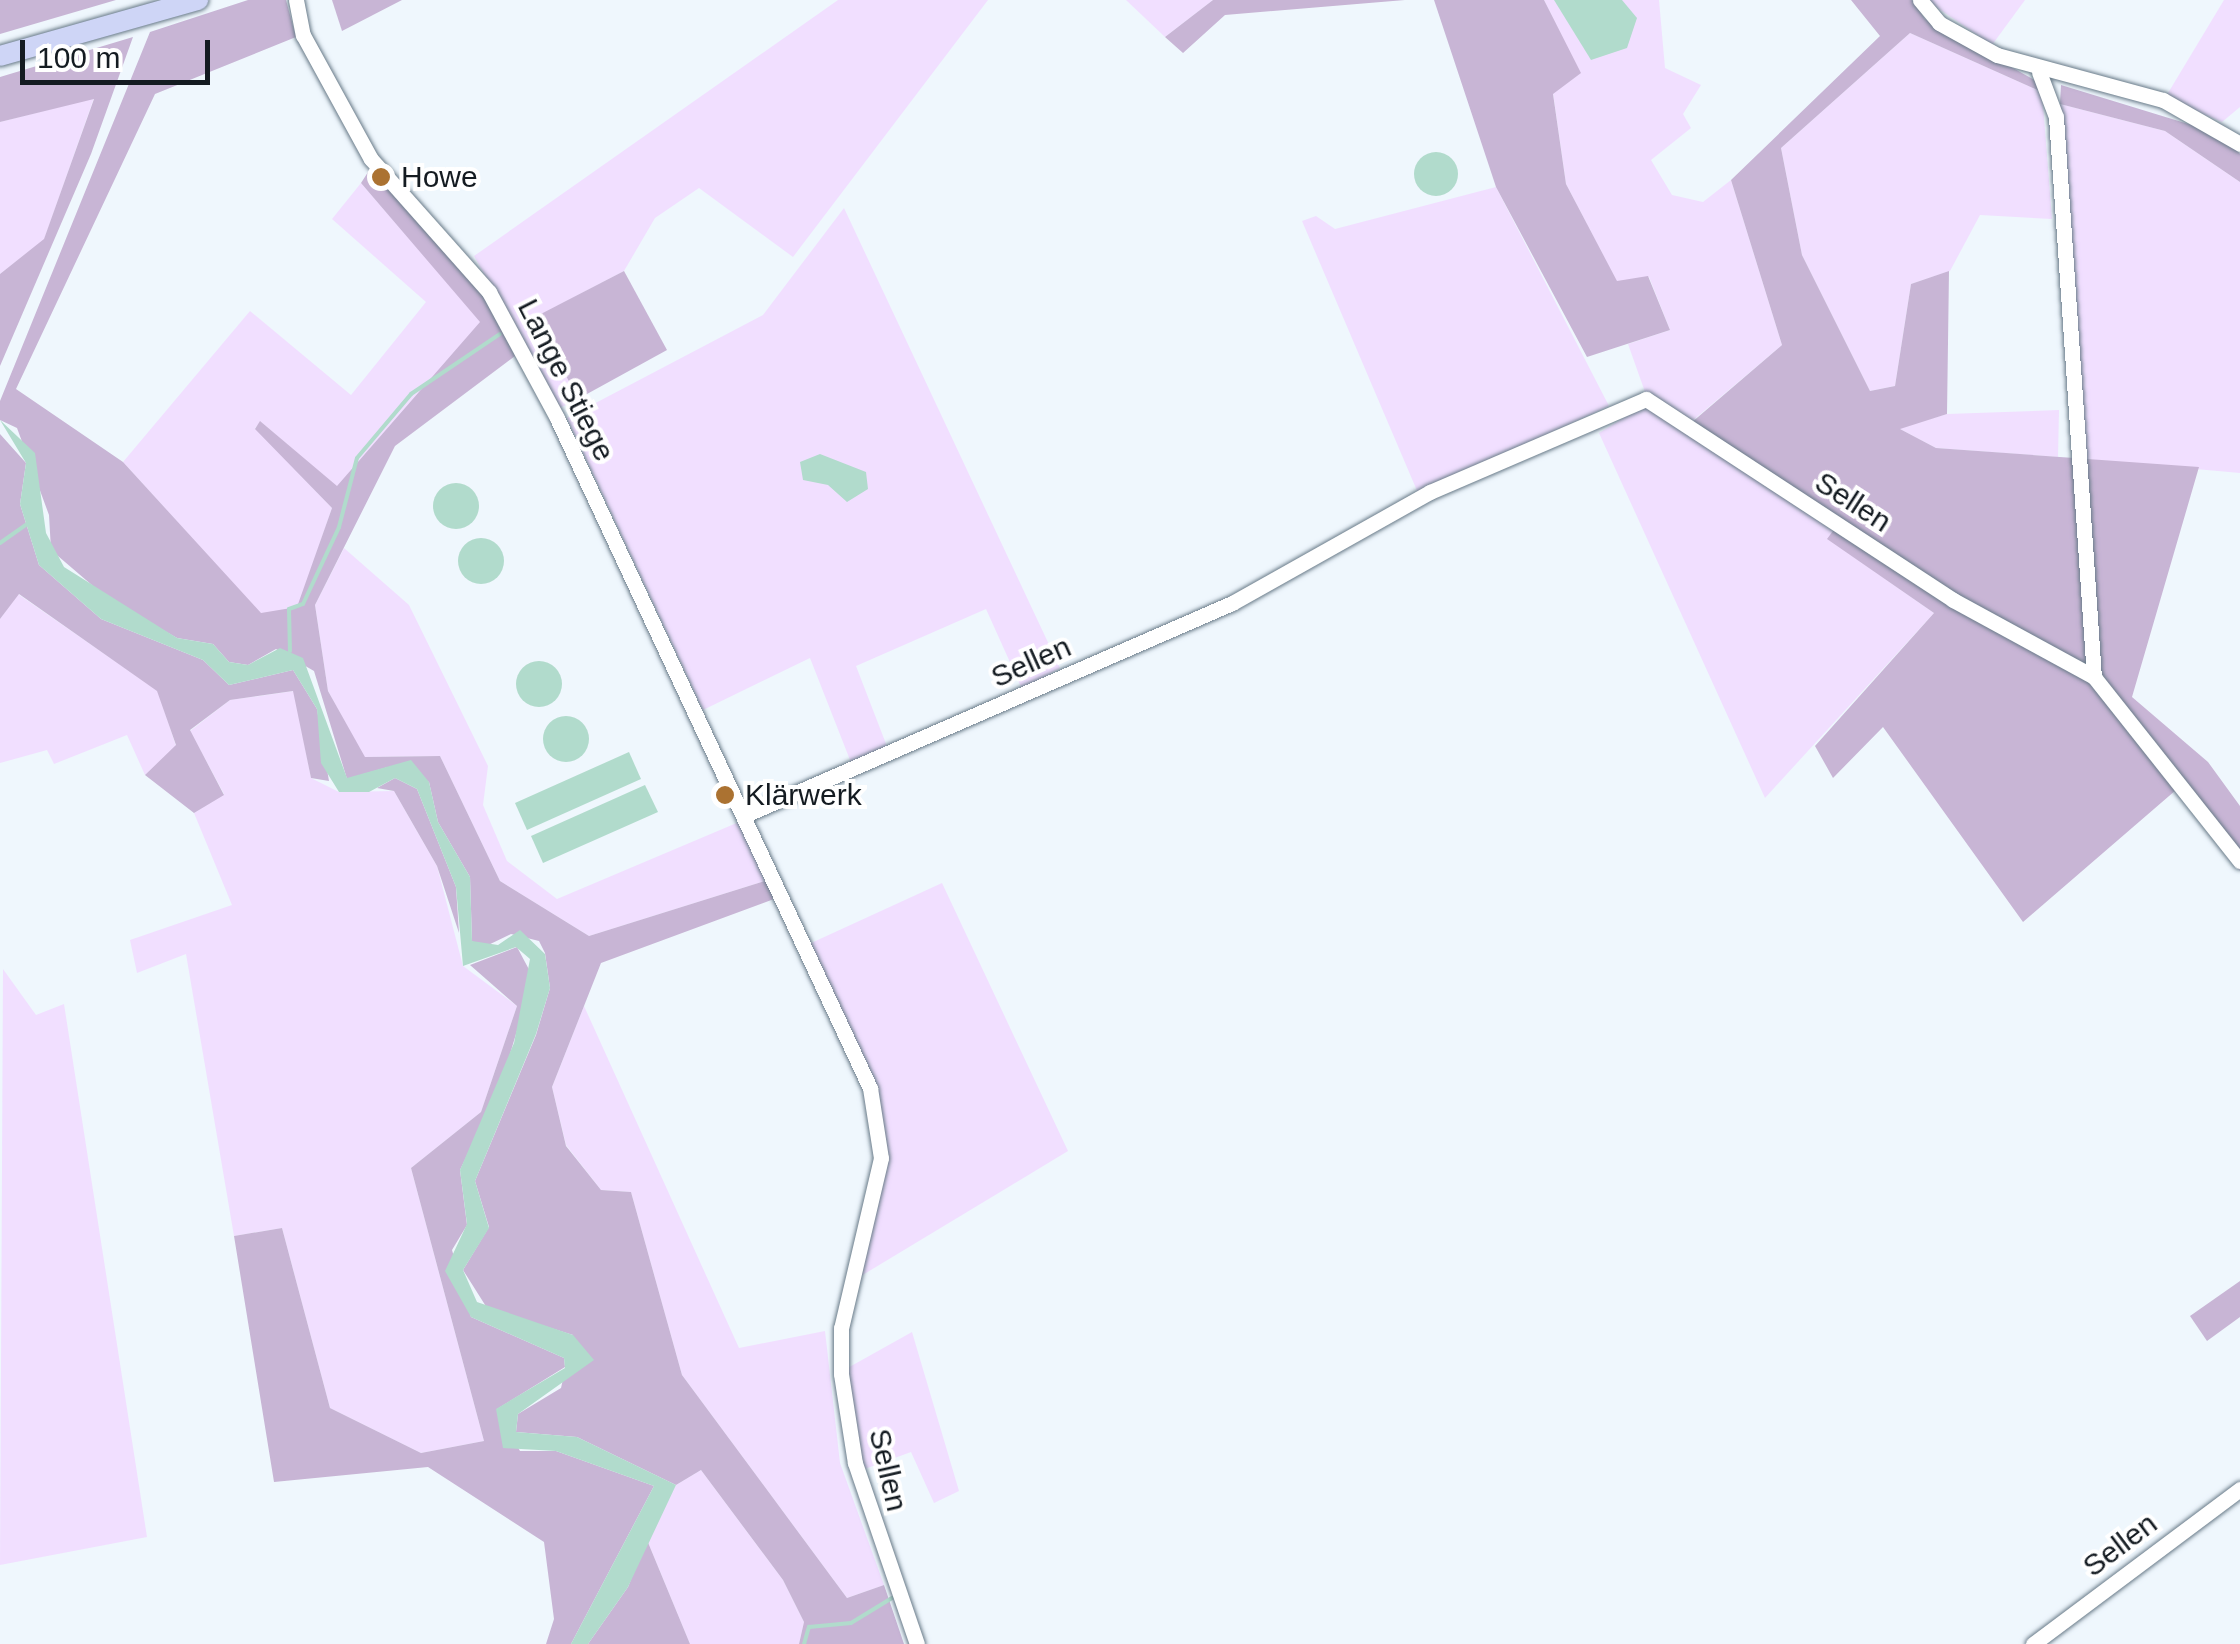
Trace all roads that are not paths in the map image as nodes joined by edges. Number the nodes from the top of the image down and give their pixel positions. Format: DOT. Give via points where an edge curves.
graph roads {
  1 [pos="198,0"];
  2 [pos="296,0"];
  3 [pos="1920,0"];
  4 [pos="0,56"];
  5 [pos="2039,72"];
  6 [pos="2240,144"];
  7 [pos="2094,677"];
  8 [pos="744,816"];
  9 [pos="2240,861"];
  10 [pos="2240,1490"];
  11 [pos="916,1644"];
  12 [pos="2034,1644"];
  1 -- 4 [label="highway"];
  2 -- 8 [label="street, Lange Stiege" via="304,35 371,159 489,292"];
  3 -- 5 [label="street" via="1953,32"];
  5 -- 6 [label="street" via="2163,100"];
  5 -- 7 [label="street" via="2056,117"];
  7 -- 8 [label="street, Sellen" via="1953,600 1646,399 1415,500 1232,603"];
  7 -- 9 [label="street, Sellen"];
  8 -- 11 [label="street, Sellen" via="880,1122 841,1374 873,1528"];
  10 -- 12 [label="street, Sellen"];
}
